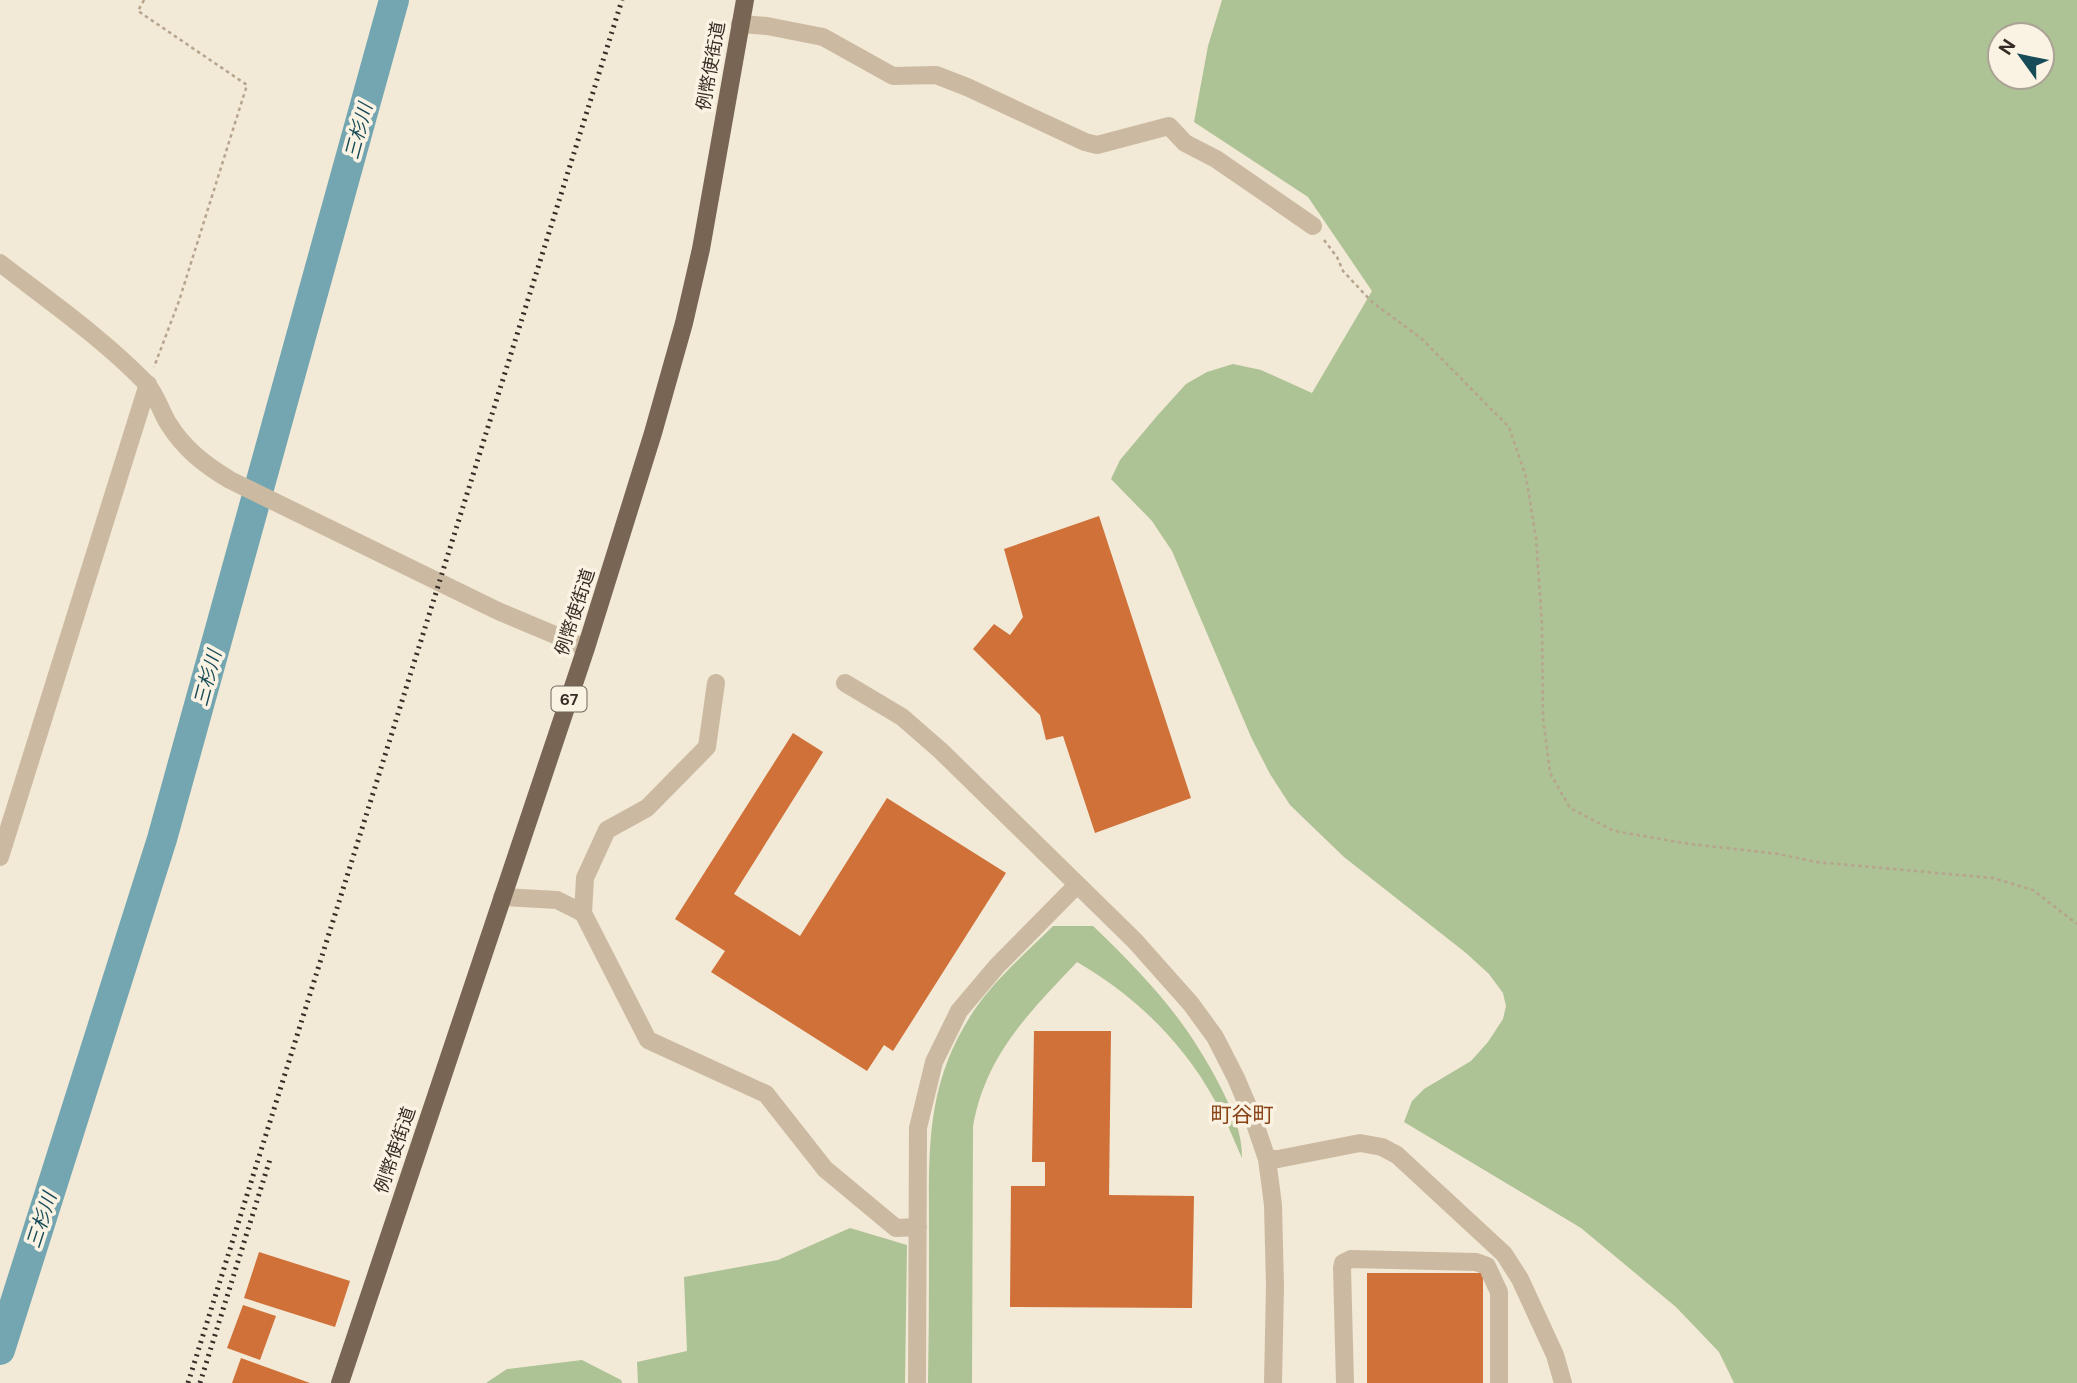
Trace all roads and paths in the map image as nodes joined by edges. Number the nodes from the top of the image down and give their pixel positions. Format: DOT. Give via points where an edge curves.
graph roads {
  1 [pos="144,0"];
  2 [pos="745,0"];
  3 [pos="740,24"];
  4 [pos="1313,226"];
  5 [pos="0,263"];
  6 [pos="148,384"];
  7 [pos="586,648"];
  8 [pos="716,682"];
  9 [pos="845,683"];
  10 [pos="0,858"];
  11 [pos="1077,885"];
  12 [pos="502,898"];
  13 [pos="583,913"];
  14 [pos="2077,923"];
  15 [pos="1266,1159"];
  16 [pos="918,1227"];
  17 [pos="340,1383"];
  18 [pos="917,1383"];
  19 [pos="1273,1383"];
  20 [pos="1345,1383"];
  21 [pos="1499,1383"];
  22 [pos="1563,1383"];
  1 -- 6 [label="path" via="138,11 247,85"];
  2 -- 3 [label="main road, 例幣使街道 / 67"];
  3 -- 4 [label="street" via="823,37 893,76 936,75 1097,145 1169,126 1185,143"];
  3 -- 7 [label="main road, 例幣使街道 / 67" via="684,323"];
  4 -- 14 [label="path" via="1343,271 1372,302 1422,339 1509,427 1527,477 1536,538 1543,717 1550,773 1570,808 1614,831 1690,844 1816,862 1993,878 2033,890"];
  5 -- 6 [label="street" via="107,345"];
  6 -- 7 [label="street" via="168,423 202,463 498,611"];
  6 -- 10 [label="street"];
  7 -- 12 [label="main road, 例幣使街道 / 67"];
  8 -- 13 [label="street" via="707,747 648,808 607,830 585,878"];
  9 -- 11 [label="street" via="902,717 931,742"];
  11 -- 15 [label="street" via="1135,941 1214,1037 1237,1078"];
  11 -- 16 [label="street" via="997,966 959,1011 944,1037 918,1128"];
  12 -- 13 [label="street" via="557,900"];
  12 -- 17 [label="main road, 例幣使街道 / 67"];
  13 -- 16 [label="street" via="648,1040 766,1094 825,1169 896,1228"];
  15 -- 19 [label="street" via="1273,1205"];
  15 -- 22 [label="street" via="1360,1143 1397,1155 1504,1254 1555,1355"];
  16 -- 18 [label="street"];
  20 -- 21 [label="street" via="1342,1268 1351,1259 1487,1266 1499,1292"];
}
